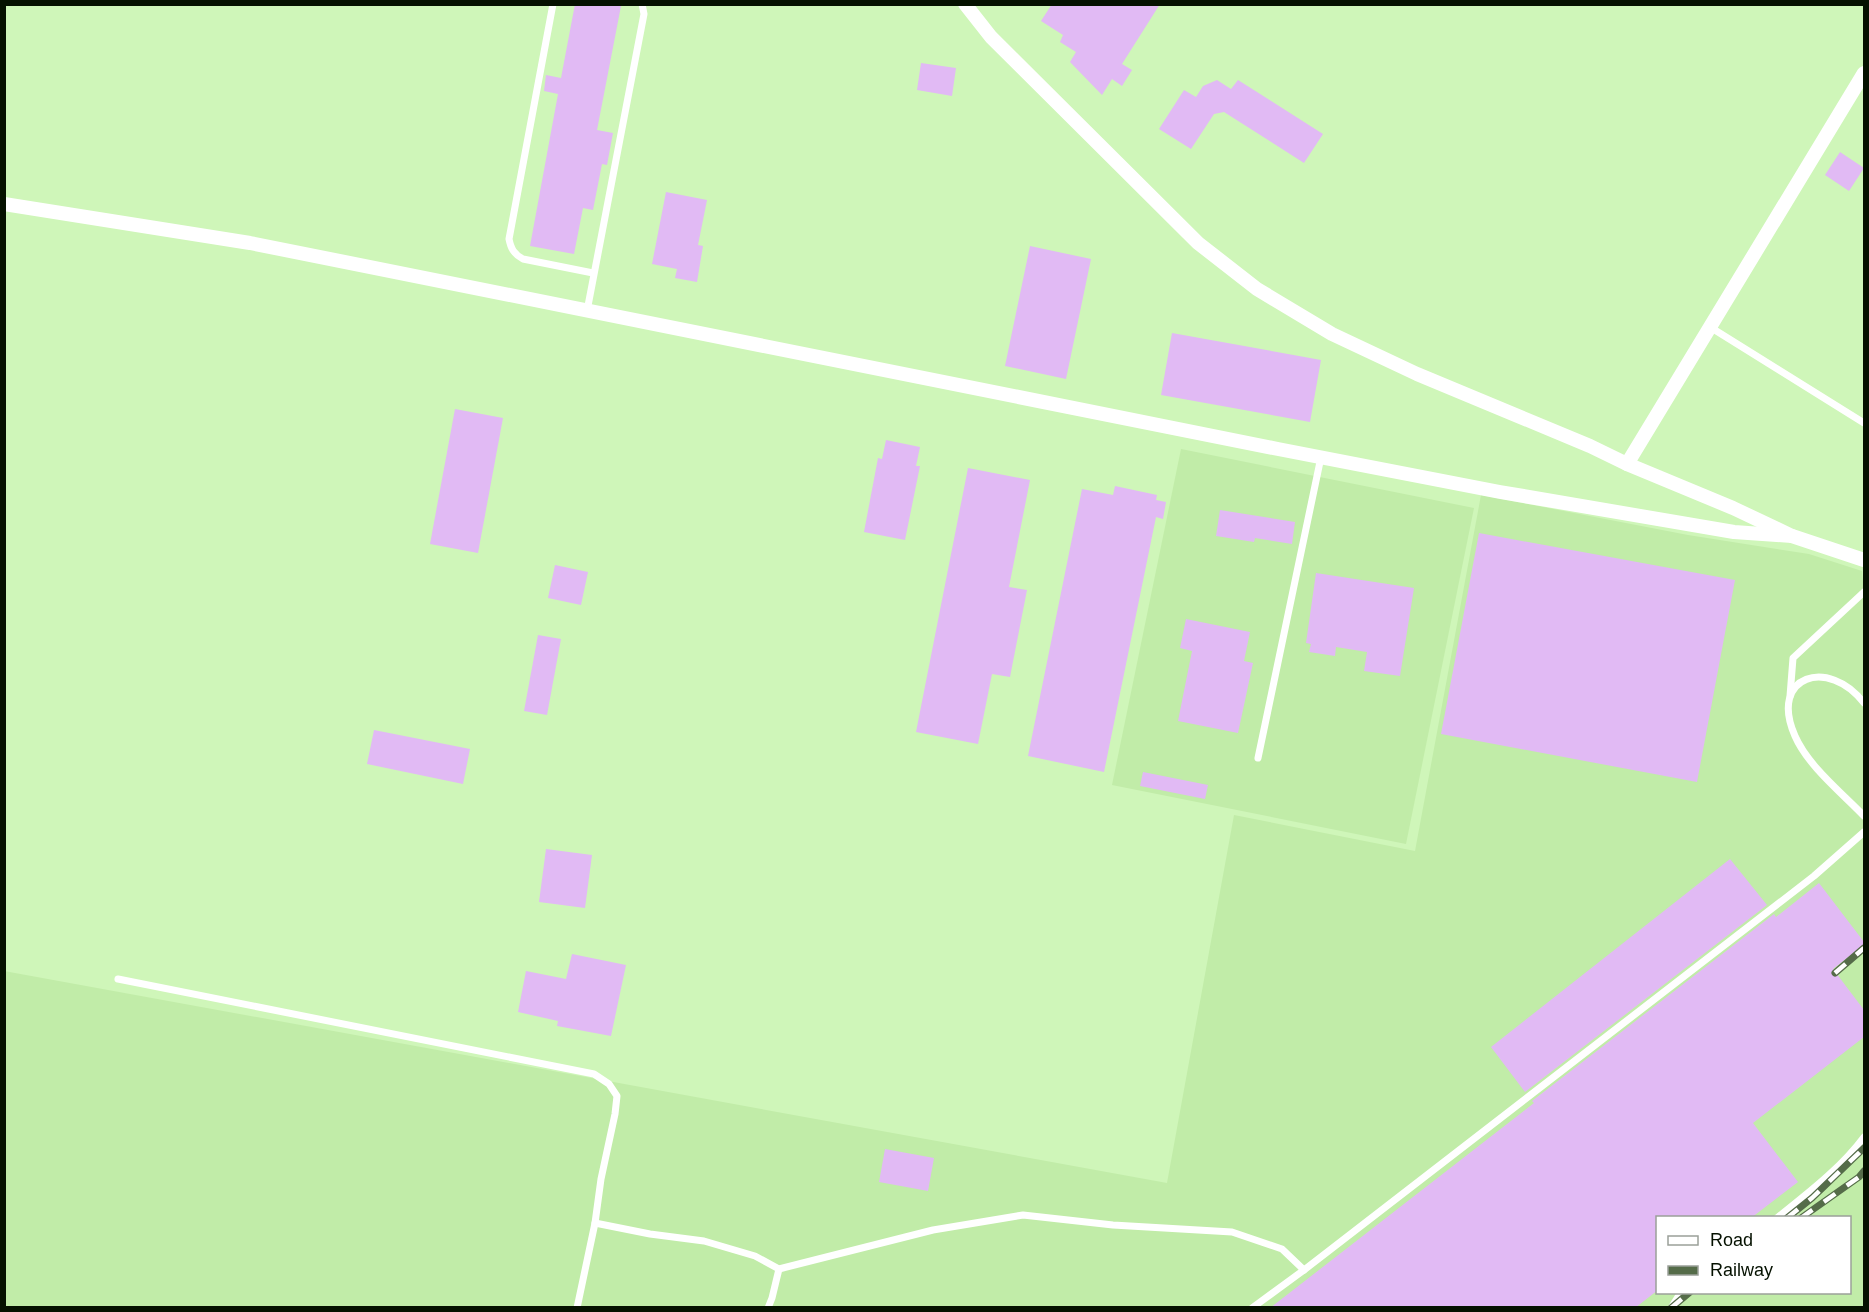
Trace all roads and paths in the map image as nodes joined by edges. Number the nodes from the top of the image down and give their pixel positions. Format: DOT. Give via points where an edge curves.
graph roads {
  1 [pos="553,4"];
  2 [pos="642,4"];
  3 [pos="966,4"];
  4 [pos="1864,73"];
  5 [pos="4,204"];
  6 [pos="593,273"];
  7 [pos="586,311"];
  8 [pos="1710,327"];
  9 [pos="1864,423"];
  10 [pos="1321,457"];
  11 [pos="1627,464"];
  12 [pos="1792,536"];
  13 [pos="1864,560"];
  14 [pos="1864,592"];
  15 [pos="1790,696"];
  16 [pos="1864,704"];
  17 [pos="1258,758"];
  18 [pos="1864,816"];
  19 [pos="1864,832"];
  20 [pos="118,979"];
  21 [pos="1864,1137"];
  22 [pos="1779,1216"];
  23 [pos="595,1223"];
  24 [pos="779,1269"];
  25 [pos="1304,1270"];
  26 [pos="1680,1294"];
  27 [pos="577,1308"];
  28 [pos="768,1308"];
  29 [pos="1252,1308"];
  30 [pos="1671,1308"];
  1 -- 6 [label="lane" via="509,239 511,248 523,259"];
  2 -- 6 [label="lane" via="644,14"];
  3 -- 11 [label="street" via="991,36 1198,243 1257,289 1332,334"];
  4 -- 8 [label="street"];
  5 -- 7 [label="street" via="250,243"];
  6 -- 7 [label="lane"];
  7 -- 10 [label="street"];
  8 -- 9 [label="lane"];
  8 -- 11 [label="street"];
  10 -- 12 [label="street" via="1675,523"];
  10 -- 17 [label="lane"];
  11 -- 12 [label="street"];
  12 -- 13 [label="street"];
  14 -- 15 [label="lane" via="1793,658"];
  15 -- 16 [label="lane" via="1800,682 1815,676 1833,679 1856,692"];
  15 -- 18 [label="lane" via="1788,714 1795,737 1817,769"];
  19 -- 25 [label="lane" via="1804,883"];
  20 -- 23 [label="lane" via="594,1074 609,1084 616,1096"];
  21 -- 22 [label="lane" via="1822,1181"];
  23 -- 24 [label="lane" via="704,1241 754,1256"];
  23 -- 27 [label="lane"];
  24 -- 25 [label="lane" via="933,1230 1023,1215 1232,1232 1282,1249"];
  24 -- 28 [label="lane"];
  25 -- 29 [label="lane"];
  26 -- 30 [label="lane"];
}
